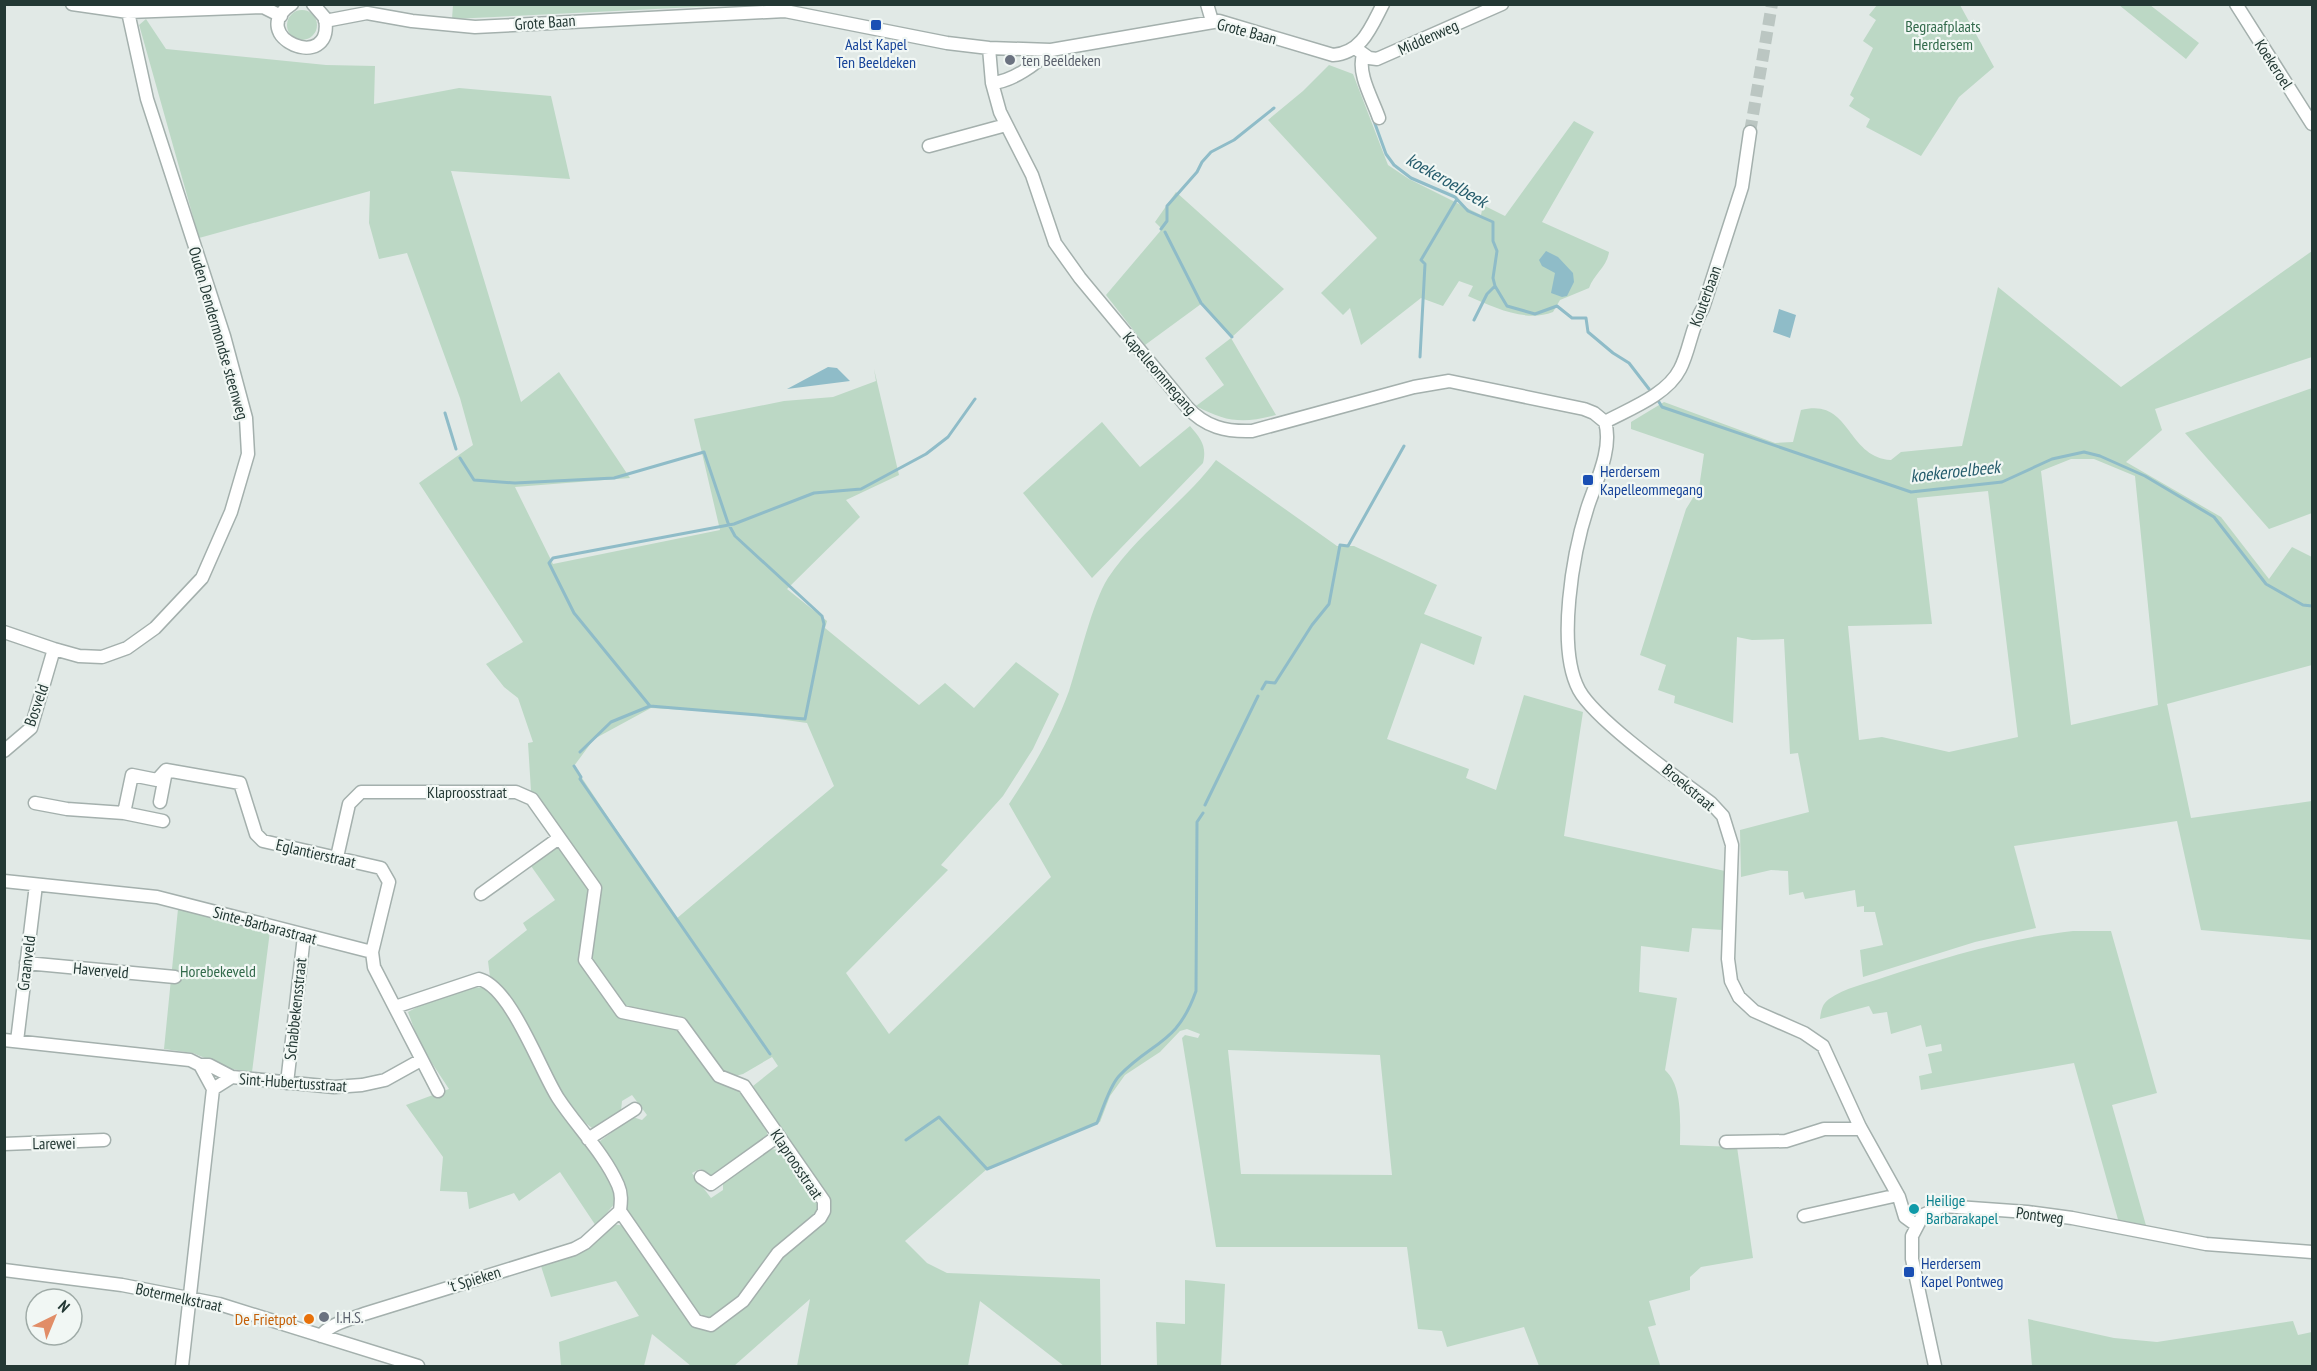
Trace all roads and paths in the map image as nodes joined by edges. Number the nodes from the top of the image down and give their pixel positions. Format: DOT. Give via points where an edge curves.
graph roads {
  1 [pos="72,4"];
  2 [pos="292,4"];
  3 [pos="313,4"];
  4 [pos="1207,4"];
  5 [pos="1383,4"];
  6 [pos="1502,4"];
  7 [pos="2236,4"];
  8 [pos="102,7"];
  9 [pos="128,12"];
  10 [pos="281,16"];
  11 [pos="325,21"];
  12 [pos="1212,21"];
  13 [pos="990,48"];
  14 [pos="1051,50"];
  15 [pos="1359,52"];
  16 [pos="992,82"];
  17 [pos="1379,118"];
  18 [pos="2313,124"];
  19 [pos="1006,125"];
  20 [pos="1750,132"];
  21 [pos="929,146"];
  22 [pos="1605,423"];
  23 [pos="4,632"];
  24 [pos="54,649"];
  25 [pos="4,751"];
  26 [pos="166,770"];
  27 [pos="160,802"];
  28 [pos="35,803"];
  29 [pos="124,813"];
  30 [pos="163,821"];
  31 [pos="559,838"];
  32 [pos="337,857"];
  33 [pos="4,881"];
  34 [pos="36,885"];
  35 [pos="481,894"];
  36 [pos="304,936"];
  37 [pos="372,952"];
  38 [pos="26,963"];
  39 [pos="175,977"];
  40 [pos="395,1007"];
  41 [pos="11,1040"];
  42 [pos="421,1060"];
  43 [pos="200,1065"];
  44 [pos="232,1077"];
  45 [pos="287,1083"];
  46 [pos="213,1089"];
  47 [pos="438,1090"];
  48 [pos="635,1108"];
  49 [pos="1861,1129"];
  50 [pos="778,1136"];
  51 [pos="588,1139"];
  52 [pos="104,1140"];
  53 [pos="1726,1142"];
  54 [pos="4,1144"];
  55 [pos="701,1177"];
  56 [pos="1898,1195"];
  57 [pos="620,1211"];
  58 [pos="1804,1216"];
  59 [pos="1916,1225"];
  60 [pos="2313,1252"];
  61 [pos="4,1269"];
  62 [pos="190,1297"];
  63 [pos="321,1336"];
  64 [pos="182,1366"];
  65 [pos="418,1366"];
  66 [pos="1935,1366"];
  1 -- 8 [label="street"];
  2 -- 10 [label="street"];
  3 -- 11 [label="street"];
  4 -- 12 [label="street"];
  5 -- 15 [label="street"];
  6 -- 15 [label="street, Middenweg" via="1377,59"];
  7 -- 18 [label="street, Koekeroel"];
  8 -- 9 [label="street"];
  9 -- 10 [label="street" via="263,8"];
  9 -- 24 [label="street, Ouden Dendermondse steenweg" via="147,99 224,336 243,407 248,454 218,545 202,578 155,628 127,648 102,657"];
  10 -- 11 [label="street" via="282,36 300,49 321,40"];
  11 -- 13 [label="street, Grote Baan" via="367,13 474,27 785,10 946,43"];
  12 -- 14 [label="street, Grote Baan"];
  12 -- 15 [label="street, Grote Baan" via="1228,22 1324,54"];
  13 -- 14 [label="street, Grote Baan"];
  13 -- 16 [label="street, Kapelleommegang"];
  14 -- 16 [label="street, Grote Baan" via="1003,82"];
  15 -- 17 [label="street"];
  16 -- 19 [label="street, Kapelleommegang"];
  19 -- 21 [label="street"];
  19 -- 22 [label="street, Kapelleommegang" via="1032,175 1062,255 1187,407 1205,423 1225,430 1252,431 1449,381 1584,409"];
  20 -- 22 [label="street, Kouterbaan" via="1742,188 1680,369 1666,386"];
  22 -- 49 [label="street, Broekstraat" via="1607,443 1573,568 1568,656 1572,673 1580,692 1599,714 1723,816 1732,845 1728,959 1731,981 1739,997 1754,1011 1823,1046"];
  23 -- 24 [label="street, Ouden Dendermondse steenweg"];
  24 -- 25 [label="street, Bosveld" via="31,728"];
  26 -- 27 [label="street"];
  26 -- 29 [label="street, Eglantierstraat" via="156,780 132,775"];
  26 -- 32 [label="street, Eglantierstraat" via="240,783 256,834 263,841"];
  28 -- 29 [label="street"];
  29 -- 30 [label="street"];
  31 -- 32 [label="street, Klaproosstraat" via="532,799 516,792 361,792 349,804"];
  31 -- 35 [label="street"];
  31 -- 50 [label="street, Klaproosstraat" via="595,888 585,960 622,1012 681,1024 719,1076 744,1086"];
  32 -- 37 [label="street, Eglantierstraat" via="381,868 389,882"];
  33 -- 34 [label="street, Sinte-Barbarastraat"];
  34 -- 36 [label="street, Sinte-Barbarastraat" via="157,897"];
  34 -- 38 [label="street, Graanveld"];
  36 -- 37 [label="street, Sinte-Barbarastraat"];
  36 -- 45 [label="street, Schabbekensstraat"];
  37 -- 40 [label="street" via="374,967"];
  38 -- 39 [label="street, Haverveld"];
  38 -- 41 [label="street, Graanveld"];
  40 -- 42 [label="street"];
  40 -- 51 [label="street, Klaproosstraat" via="478,979 486,981 530,1038 544,1074"];
  41 -- 43 [label="street, Sint-Hubertusstraat" via="176,1057"];
  42 -- 45 [label="street, Sint-Hubertusstraat" via="385,1080 362,1085"];
  42 -- 47 [label="street"];
  43 -- 44 [label="street, Sint-Hubertusstraat" via="209,1065"];
  43 -- 46 [label="street"];
  44 -- 45 [label="street, Sint-Hubertusstraat"];
  44 -- 46 [label="street, Sint-Hubertusstraat"];
  46 -- 62 [label="street"];
  48 -- 51 [label="street"];
  49 -- 53 [label="street" via="1824,1130 1786,1140"];
  49 -- 56 [label="street, Broekstraat"];
  50 -- 55 [label="street" via="711,1184"];
  50 -- 57 [label="street, Klaproosstraat" via="824,1201 824,1211 778,1253 743,1301 711,1325 692,1317"];
  51 -- 57 [label="street, Klaproosstraat" via="619,1187"];
  52 -- 54 [label="street, Larewei"];
  56 -- 58 [label="street"];
  56 -- 59 [label="street, Broekstraat" via="1905,1217"];
  57 -- 63 [label="street, 't Spieken" via="574,1249 364,1314 339,1323"];
  59 -- 60 [label="street, Pontweg" via="1923,1215 1943,1206 2072,1218 2206,1245"];
  59 -- 66 [label="street" via="1912,1259"];
  61 -- 62 [label="street, Botermelkstraat"];
  62 -- 63 [label="street, Botermelkstraat"];
  62 -- 64 [label="street"];
  63 -- 65 [label="street, Botermelkstraat"];
}
